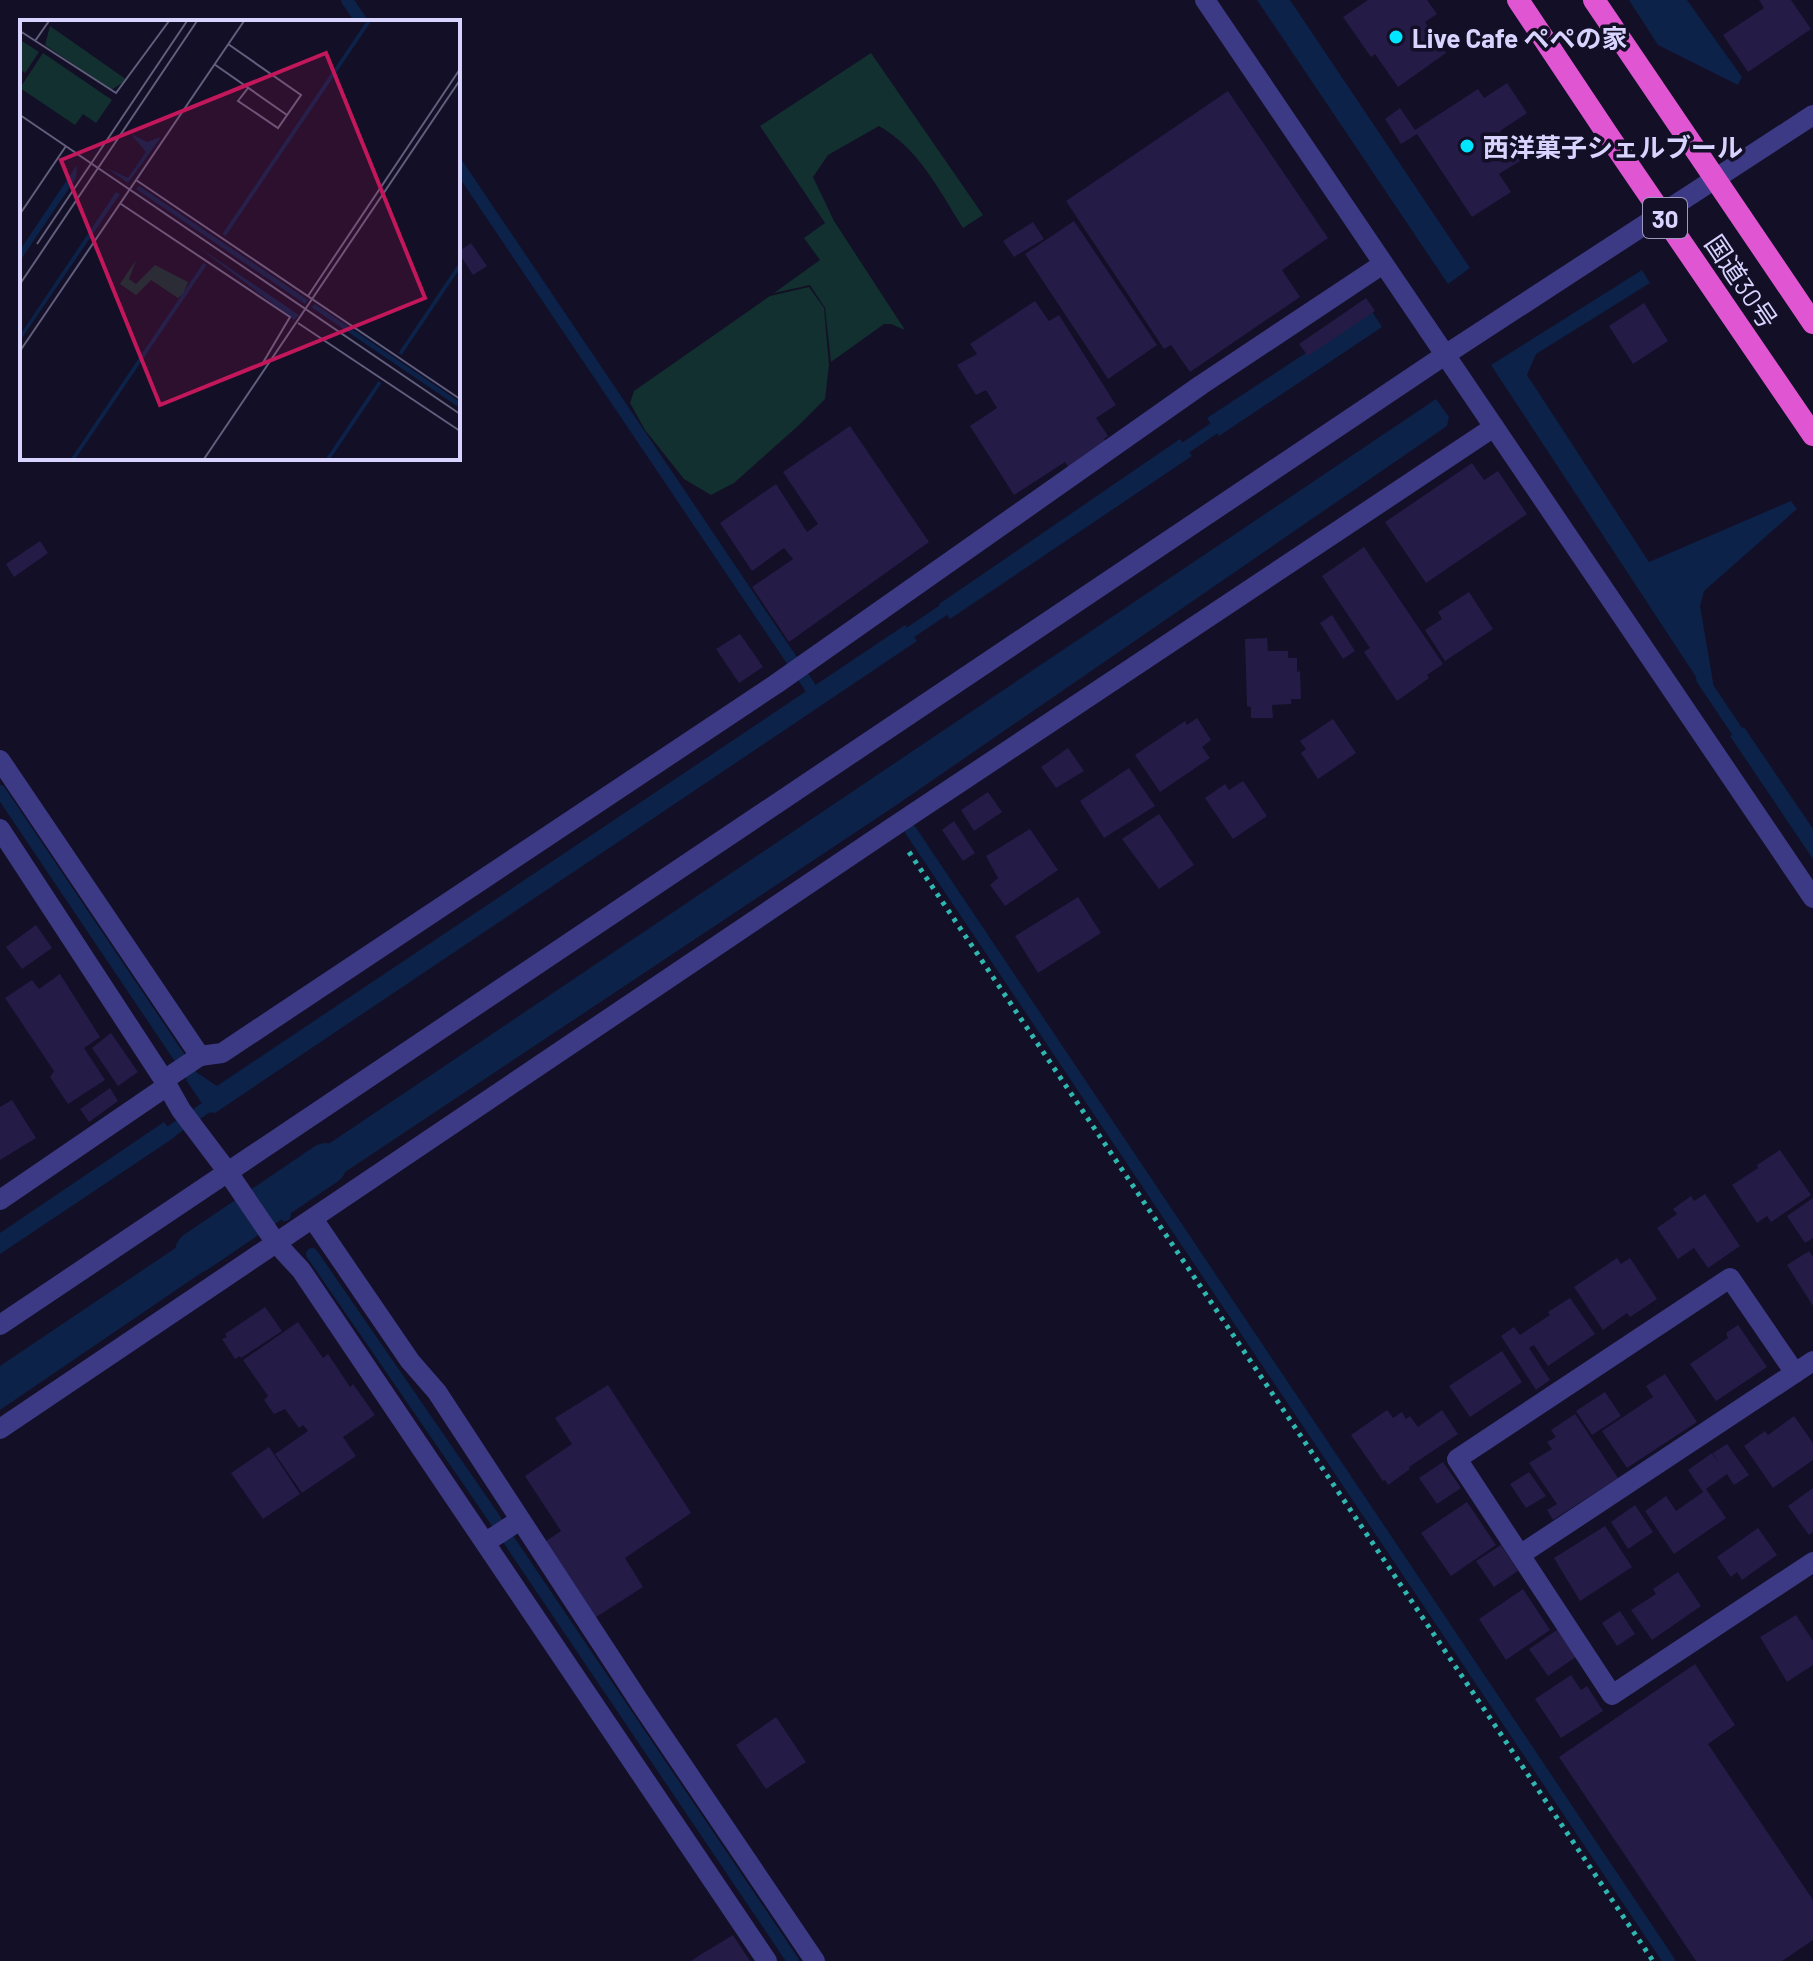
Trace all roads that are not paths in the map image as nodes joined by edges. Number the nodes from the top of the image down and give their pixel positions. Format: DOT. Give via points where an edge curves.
graph roads {
  1 [pos="1205,0"];
  2 [pos="1518,0"];
  3 [pos="1594,0"];
  4 [pos="1813,115"];
  5 [pos="1716,179"];
  6 [pos="1663,215"];
  7 [pos="1383,264"];
  8 [pos="1813,323"];
  9 [pos="1445,355"];
  10 [pos="1494,427"];
  11 [pos="1813,435"];
  12 [pos="0,760"];
  13 [pos="0,829"];
  14 [pos="1813,898"];
  15 [pos="180,1071"];
  16 [pos="227,1171"];
  17 [pos="0,1200"];
  18 [pos="313,1219"];
  19 [pos="272,1237"];
  20 [pos="0,1325"];
  21 [pos="1813,1361"];
  22 [pos="1795,1373"];
  23 [pos="0,1429"];
  24 [pos="503,1532"];
  25 [pos="1520,1555"];
  26 [pos="1813,1562"];
  27 [pos="767,1961"];
  28 [pos="815,1961"];
  1 -- 7 [label="street"];
  2 -- 6 [label="highway, 国道30号 / 30"];
  3 -- 5 [label="highway, 国道30号 / 30"];
  4 -- 5 [label="street"];
  5 -- 6 [label="street"];
  5 -- 8 [label="highway, 国道30号 / 30"];
  6 -- 9 [label="street"];
  6 -- 11 [label="highway, 国道30号 / 30"];
  7 -- 9 [label="street"];
  7 -- 15 [label="street" via="1188,393 787,677 222,1053"];
  9 -- 10 [label="street"];
  9 -- 16 [label="street"];
  10 -- 14 [label="street"];
  10 -- 18 [label="street"];
  12 -- 15 [label="street"];
  13 -- 15 [label="street"];
  15 -- 16 [label="street" via="181,1110"];
  15 -- 17 [label="street"];
  16 -- 19 [label="street"];
  16 -- 20 [label="street"];
  18 -- 19 [label="street"];
  18 -- 24 [label="street" via="437,1392"];
  19 -- 23 [label="street"];
  19 -- 24 [label="street"];
  21 -- 22 [label="street"];
  22 -- 25 [label="street"];
  22 -- 25 [label="street" via="1730,1278 1548,1398 1457,1459"];
  24 -- 27 [label="street"];
  24 -- 28 [label="street" via="650,1717"];
  25 -- 26 [label="street" via="1612,1695"];
}
